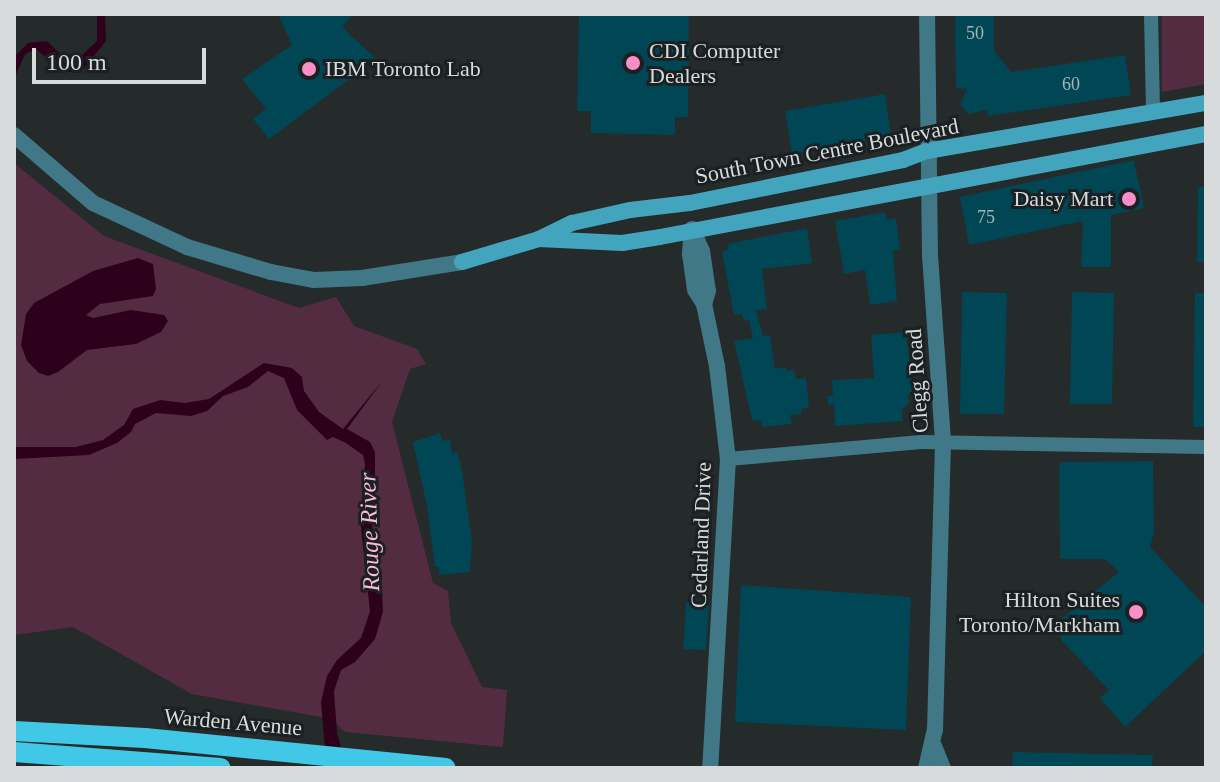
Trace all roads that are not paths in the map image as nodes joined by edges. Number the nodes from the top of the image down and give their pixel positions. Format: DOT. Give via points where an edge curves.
graph roads {
  1 [pos="927,14"];
  2 [pos="1151,14"];
  3 [pos="1206,103"];
  4 [pos="1153,110"];
  5 [pos="1206,134"];
  6 [pos="14,135"];
  7 [pos="927,151"];
  8 [pos="931,183"];
  9 [pos="690,203"];
  10 [pos="598,218"];
  11 [pos="692,229"];
  12 [pos="539,239"];
  13 [pos="604,243"];
  14 [pos="462,262"];
  15 [pos="943,441"];
  16 [pos="1206,447"];
  17 [pos="728,459"];
  18 [pos="14,731"];
  19 [pos="934,746"];
  20 [pos="14,752"];
  21 [pos="220,768"];
  22 [pos="446,768"];
  23 [pos="710,768"];
  24 [pos="926,768"];
  25 [pos="943,768"];
  1 -- 7 [label="street, Clegg Road"];
  2 -- 4 [label="street"];
  3 -- 4 [label="main road, South Town Centre Boulevard"];
  4 -- 7 [label="main road, South Town Centre Boulevard"];
  5 -- 8 [label="main road"];
  6 -- 14 [label="street" via="93,203 187,247 271,272 314,280 362,278"];
  7 -- 8 [label="street, Clegg Road"];
  7 -- 9 [label="main road, South Town Centre Boulevard"];
  8 -- 11 [label="main road"];
  8 -- 15 [label="street, Clegg Road" via="930,256"];
  9 -- 10 [label="main road, South Town Centre Boulevard"];
  9 -- 11 [label="main road, Cedarland Drive"];
  10 -- 12 [label="main road, South Town Centre Boulevard" via="572,223"];
  10 -- 13 [label="main road"];
  11 -- 13 [label="main road"];
  11 -- 17 [label="street, Cedarland Drive" via="695,290 704,304 717,366"];
  12 -- 13 [label="main road"];
  12 -- 14 [label="main road, South Town Centre Boulevard"];
  15 -- 16 [label="street"];
  15 -- 17 [label="street"];
  15 -- 19 [label="street, Clegg Road"];
  17 -- 23 [label="street, Cedarland Drive"];
  18 -- 22 [label="main road, Warden Avenue"];
  19 -- 24 [label="street, Clegg Road"];
  19 -- 25 [label="street, Clegg Road"];
  20 -- 21 [label="main road"];
}
